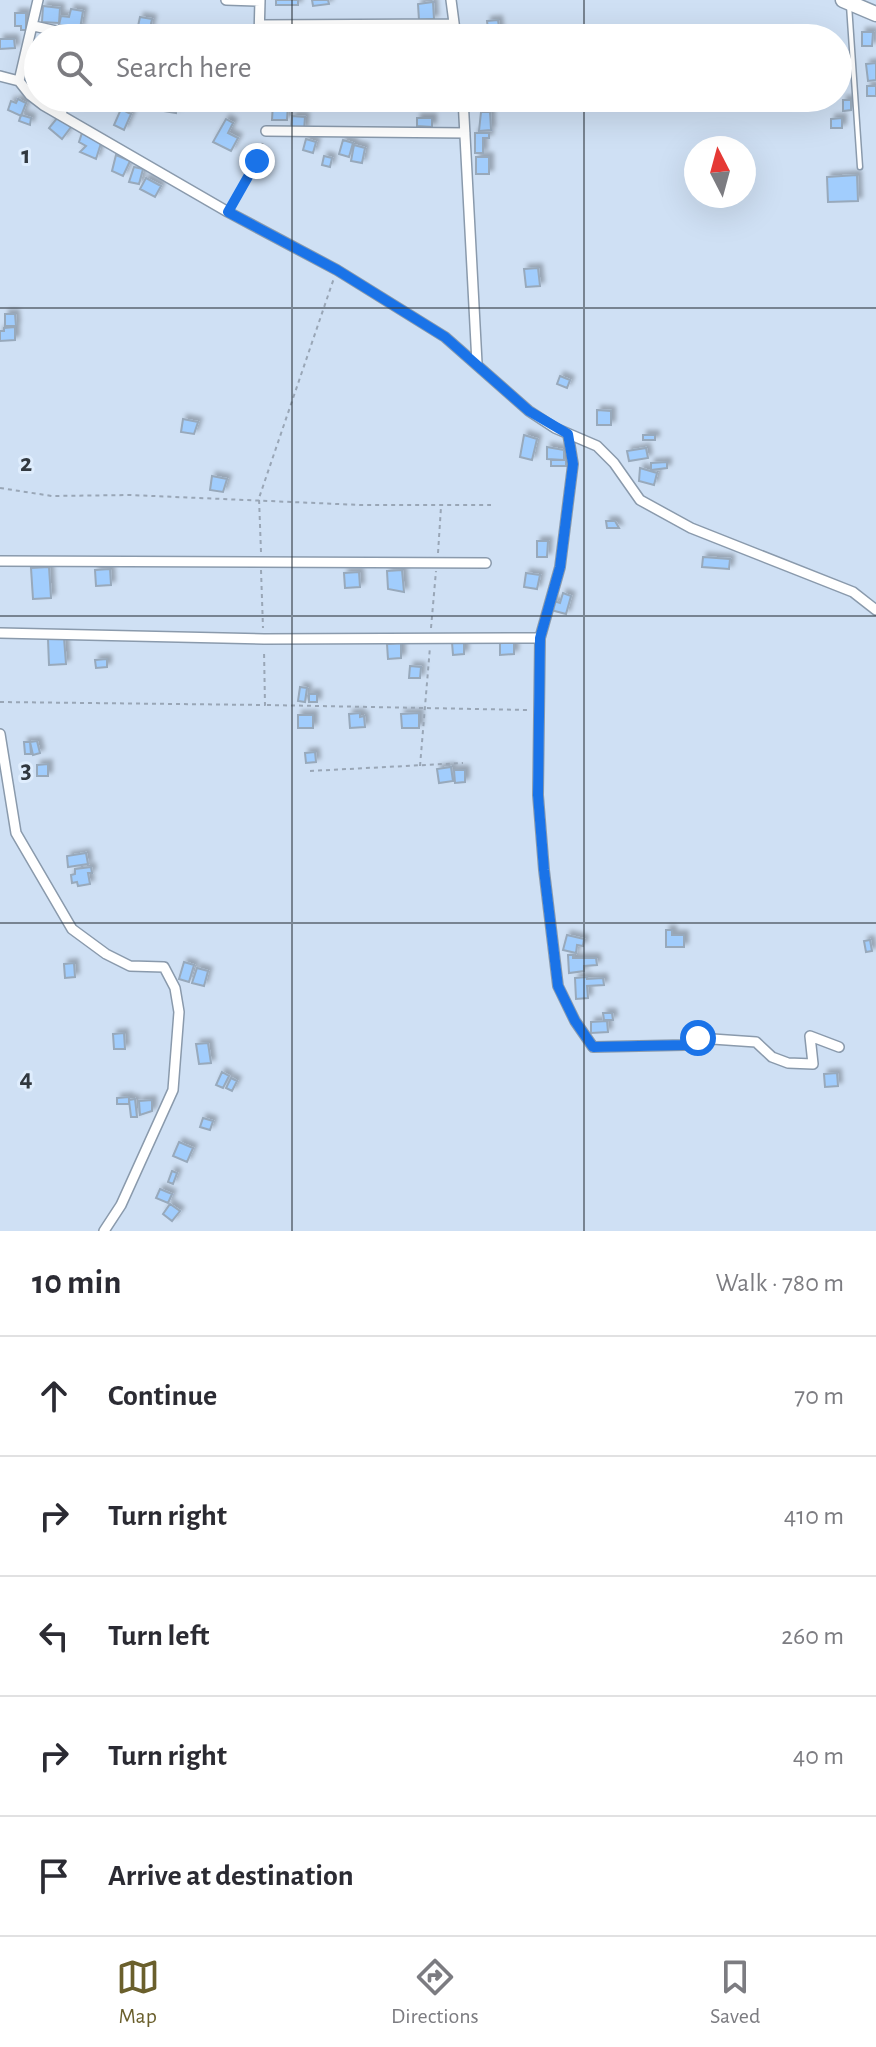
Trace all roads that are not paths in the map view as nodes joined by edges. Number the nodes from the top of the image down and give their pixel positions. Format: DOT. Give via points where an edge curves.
graph roads {
  1 [pos="38,0"];
  2 [pos="226,0"];
  3 [pos="451,0"];
  4 [pos="260,1"];
  5 [pos="846,1"];
  6 [pos="876,14"];
  7 [pos="34,24"];
  8 [pos="261,24"];
  9 [pos="453,24"];
  10 [pos="848,24"];
  11 [pos="24,63"];
  12 [pos="852,72"];
  13 [pos="0,76"];
  14 [pos="19,81"];
  15 [pos="24,87"];
  16 [pos="56,112"];
  17 [pos="62,112"];
  18 [pos="464,112"];
  19 [pos="61,115"];
  20 [pos="266,131"];
  21 [pos="465,133"];
  22 [pos="860,167"];
  23 [pos="477,363"];
  24 [pos="568,434"];
  25 [pos="0,561"];
  26 [pos="486,563"];
  27 [pos="876,610"];
  28 [pos="0,633"];
  29 [pos="540,638"];
  30 [pos="0,734"];
  31 [pos="839,1047"];
  32 [pos="104,1231"];
  1 -- 7 [label="street"];
  2 -- 4 [label="street"];
  3 -- 9 [label="street"];
  4 -- 8 [label="street"];
  5 -- 6 [label="main road"];
  5 -- 10 [label="lane"];
  11 -- 14 [label="street"];
  12 -- 22 [label="lane"];
  13 -- 14 [label="street"];
  14 -- 15 [label="street"];
  16 -- 19 [label="street"];
  17 -- 19 [label="street"];
  18 -- 21 [label="street"];
  19 -- 23 [label="street" via="337,270"];
  20 -- 21 [label="street"];
  21 -- 23 [label="street"];
  23 -- 24 [label="street" via="529,411"];
  24 -- 27 [label="street" via="597,446 640,500 691,528 853,592"];
  24 -- 29 [label="street" via="573,464 560,567"];
  25 -- 26 [label="street"];
  28 -- 29 [label="street"];
  29 -- 31 [label="street" via="538,795 558,986 593,1047 685,1045 698,1038 756,1042 772,1057 813,1064 810,1036"];
  30 -- 32 [label="street" via="16,833 72,929 130,966 164,967 175,988 179,1012 173,1090"];
}
